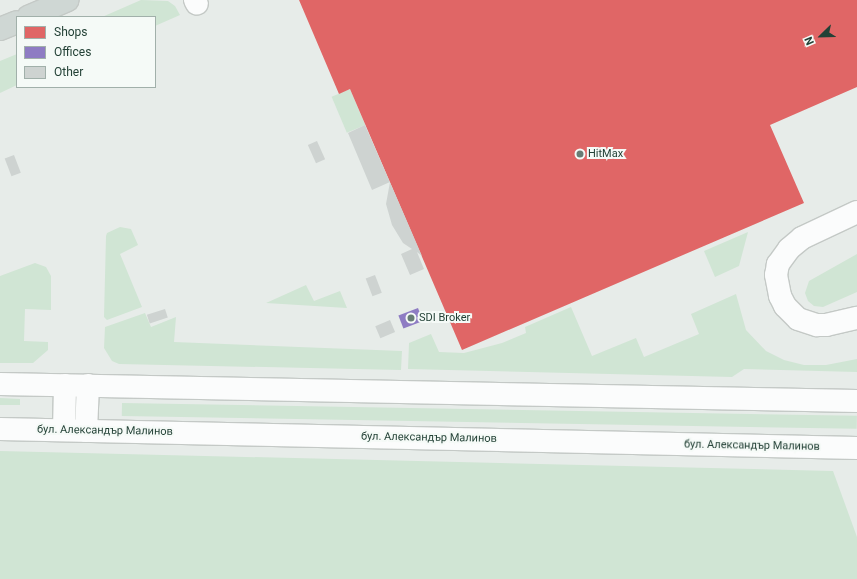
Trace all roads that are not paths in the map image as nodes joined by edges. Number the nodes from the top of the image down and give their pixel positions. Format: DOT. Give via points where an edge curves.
graph roads {
  1 [pos="68,0"];
  2 [pos="30,16"];
  3 [pos="16,22"];
  4 [pos="0,29"];
  5 [pos="857,212"];
  6 [pos="857,318"];
  7 [pos="0,384"];
  8 [pos="65,385"];
  9 [pos="88,385"];
  10 [pos="857,402"];
  11 [pos="0,429"];
  12 [pos="64,430"];
  13 [pos="86,431"];
  14 [pos="857,448"];
  1 -- 2 [label="main road"];
  3 -- 4 [label="main road"];
  5 -- 6 [label="street" via="802,238 789,248 778,264 776,275 780,296 785,306 798,319 826,325"];
  7 -- 8 [label="street"];
  8 -- 9 [label="street"];
  8 -- 12 [label="street"];
  9 -- 10 [label="street"];
  9 -- 13 [label="street"];
  11 -- 12 [label="street, бул. Александър Малинов"];
  12 -- 13 [label="street, бул. Александър Малинов"];
  13 -- 14 [label="street, бул. Александър Малинов"];
}
